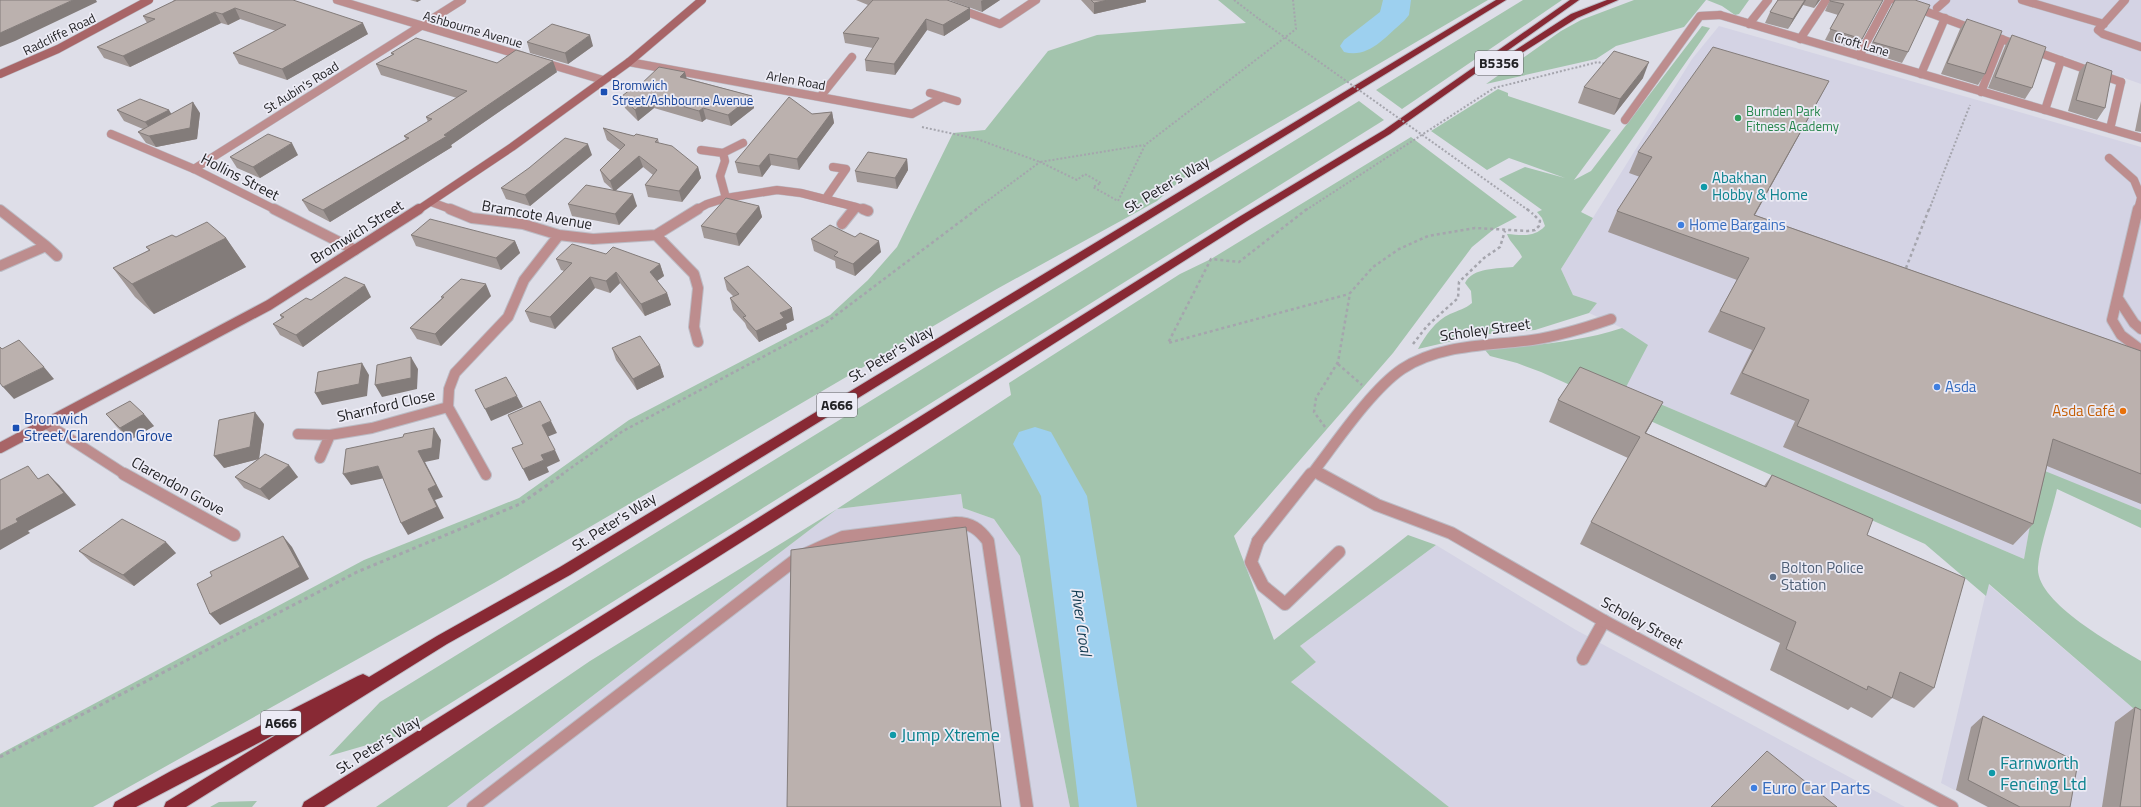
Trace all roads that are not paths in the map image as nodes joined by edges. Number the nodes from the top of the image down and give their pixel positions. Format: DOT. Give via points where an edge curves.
graph roads {
  1 [pos="149,0"];
  2 [pos="337,0"];
  3 [pos="462,0"];
  4 [pos="702,0"];
  5 [pos="934,0"];
  6 [pos="1036,0"];
  7 [pos="1502,0"];
  8 [pos="1575,0"];
  9 [pos="1614,0"];
  10 [pos="1768,0"];
  11 [pos="1826,0"];
  12 [pos="1889,0"];
  13 [pos="1895,0"];
  14 [pos="1946,0"];
  15 [pos="2022,0"];
  16 [pos="2125,0"];
  17 [pos="1937,8"];
  18 [pos="1945,18"];
  19 [pos="1749,24"];
  20 [pos="2104,24"];
  21 [pos="420,26"];
  22 [pos="1800,39"];
  23 [pos="2002,39"];
  24 [pos="2141,48"];
  25 [pos="1859,56"];
  26 [pos="852,57"];
  27 [pos="527,58"];
  28 [pos="535,60"];
  29 [pos="2060,60"];
  30 [pos="629,62"];
  31 [pos="0,74"];
  32 [pos="1921,74"];
  33 [pos="603,80"];
  34 [pos="1979,91"];
  35 [pos="930,93"];
  36 [pos="820,97"];
  37 [pos="943,97"];
  38 [pos="957,100"];
  39 [pos="2045,110"];
  40 [pos="1625,120"];
  41 [pos="2110,129"];
  42 [pos="1387,132"];
  43 [pos="111,134"];
  44 [pos="2141,138"];
  45 [pos="743,143"];
  46 [pos="701,150"];
  47 [pos="723,153"];
  48 [pos="2109,158"];
  49 [pos="833,167"];
  50 [pos="194,169"];
  51 [pos="2141,197"];
  52 [pos="726,198"];
  53 [pos="826,198"];
  54 [pos="431,202"];
  55 [pos="856,207"];
  56 [pos="0,210"];
  57 [pos="868,211"];
  58 [pos="842,224"];
  59 [pos="559,235"];
  60 [pos="656,235"];
  61 [pos="46,246"];
  62 [pos="355,250"];
  63 [pos="57,256"];
  64 [pos="0,266"];
  65 [pos="2118,300"];
  66 [pos="1611,319"];
  67 [pos="2141,329"];
  68 [pos="698,342"];
  69 [pos="2141,350"];
  70 [pos="448,407"];
  71 [pos="47,424"];
  72 [pos="298,434"];
  73 [pos="330,435"];
  74 [pos="0,448"];
  75 [pos="320,458"];
  76 [pos="1315,471"];
  77 [pos="486,475"];
  78 [pos="234,534"];
  79 [pos="1339,552"];
  80 [pos="1604,621"];
  81 [pos="442,640"];
  82 [pos="1583,659"];
  83 [pos="121,807"];
  84 [pos="172,807"];
  85 [pos="310,807"];
  86 [pos="473,807"];
  87 [pos="1028,807"];
  88 [pos="1952,807"];
  1 -- 31 [label="street, Radcliffe Road" via="58,49"];
  2 -- 21 [label="street, Ashbourne Avenue"];
  3 -- 21 [label="street, St Aubin's Road"];
  4 -- 30 [label="street, Bromwich Street"];
  5 -- 6 [label="street" via="1000,24"];
  7 -- 81 [label="highway, St. Peter's Way / A666" via="565,571"];
  8 -- 42 [label="highway, St. Peter's Way"];
  9 -- 42 [label="highway, B5356" via="1574,16"];
  10 -- 19 [label="street"];
  11 -- 22 [label="street"];
  12 -- 25 [label="street"];
  13 -- 18 [label="street"];
  14 -- 17 [label="street"];
  15 -- 20 [label="street"];
  16 -- 20 [label="street"];
  18 -- 23 [label="street"];
  18 -- 32 [label="street"];
  19 -- 22 [label="street, Croft Lane"];
  19 -- 40 [label="street, Croft Lane" via="1720,16 1700,16"];
  20 -- 24 [label="street" via="2099,31"];
  21 -- 27 [label="street, Ashbourne Avenue"];
  21 -- 50 [label="street, St Aubin's Road"];
  22 -- 25 [label="street, Croft Lane"];
  23 -- 29 [label="street"];
  23 -- 34 [label="street"];
  25 -- 32 [label="street, Croft Lane"];
  26 -- 36 [label="street"];
  28 -- 33 [label="street, Ashbourne Avenue"];
  29 -- 39 [label="street"];
  29 -- 41 [label="street" via="2121,82"];
  30 -- 33 [label="street, Bromwich Street"];
  30 -- 36 [label="street, Arlen Road"];
  32 -- 34 [label="street, Croft Lane"];
  33 -- 54 [label="street, Bromwich Street" via="512,147"];
  34 -- 39 [label="street, Croft Lane"];
  35 -- 37 [label="street"];
  36 -- 37 [label="street, Arlen Road" via="912,114"];
  37 -- 38 [label="street"];
  39 -- 41 [label="street, Croft Lane"];
  41 -- 44 [label="street, Croft Lane"];
  42 -- 85 [label="highway, St. Peter's Way" via="1243,219"];
  43 -- 50 [label="street, Hollins Street"];
  45 -- 47 [label="street"];
  46 -- 47 [label="street"];
  47 -- 52 [label="street" via="725,161 720,176"];
  48 -- 51 [label="street" via="2134,180"];
  49 -- 53 [label="street" via="846,169"];
  50 -- 62 [label="street, Hollins Street"];
  51 -- 65 [label="street"];
  52 -- 53 [label="street, Bramcote Avenue" via="778,190"];
  52 -- 60 [label="street, Bramcote Avenue" via="707,204"];
  53 -- 55 [label="street, Bramcote Avenue"];
  54 -- 59 [label="street, Bramcote Avenue" via="472,218 523,224"];
  54 -- 62 [label="street, Bromwich Street"];
  55 -- 57 [label="street, Bramcote Avenue"];
  55 -- 58 [label="street"];
  56 -- 61 [label="street" via="13,223"];
  59 -- 60 [label="street, Bramcote Avenue" via="593,239"];
  59 -- 70 [label="street, Sharnford Close" via="524,280 508,317 455,373 449,389"];
  60 -- 68 [label="street" via="694,274 698,288 694,327"];
  61 -- 63 [label="street"];
  61 -- 64 [label="street"];
  62 -- 71 [label="street, Bromwich Street" via="227,329"];
  65 -- 67 [label="street"];
  65 -- 69 [label="street" via="2112,320 2122,335"];
  66 -- 76 [label="street, Scholey Street" via="1570,332 1532,340 1476,345 1434,354 1402,369 1374,395"];
  70 -- 73 [label="street, Sharnford Close" via="372,428"];
  70 -- 77 [label="street, Sharnford Close"];
  71 -- 74 [label="street, Bromwich Street"];
  71 -- 78 [label="street, Clarendon Grove" via="134,480"];
  72 -- 73 [label="street, Sharnford Close"];
  73 -- 75 [label="street, Sharnford Close"];
  76 -- 79 [label="street, Scholey Street" via="1258,541 1251,562 1263,586 1285,604"];
  76 -- 80 [label="street, Scholey Street" via="1377,506 1451,532"];
  80 -- 82 [label="street"];
  80 -- 88 [label="street, Scholey Street"];
  81 -- 83 [label="highway, A666"];
  81 -- 84 [label="highway, St. Peter's Way / A666"];
  86 -- 87 [label="street" via="799,557 843,537 957,522 965,522 980,529 988,541"];
}
